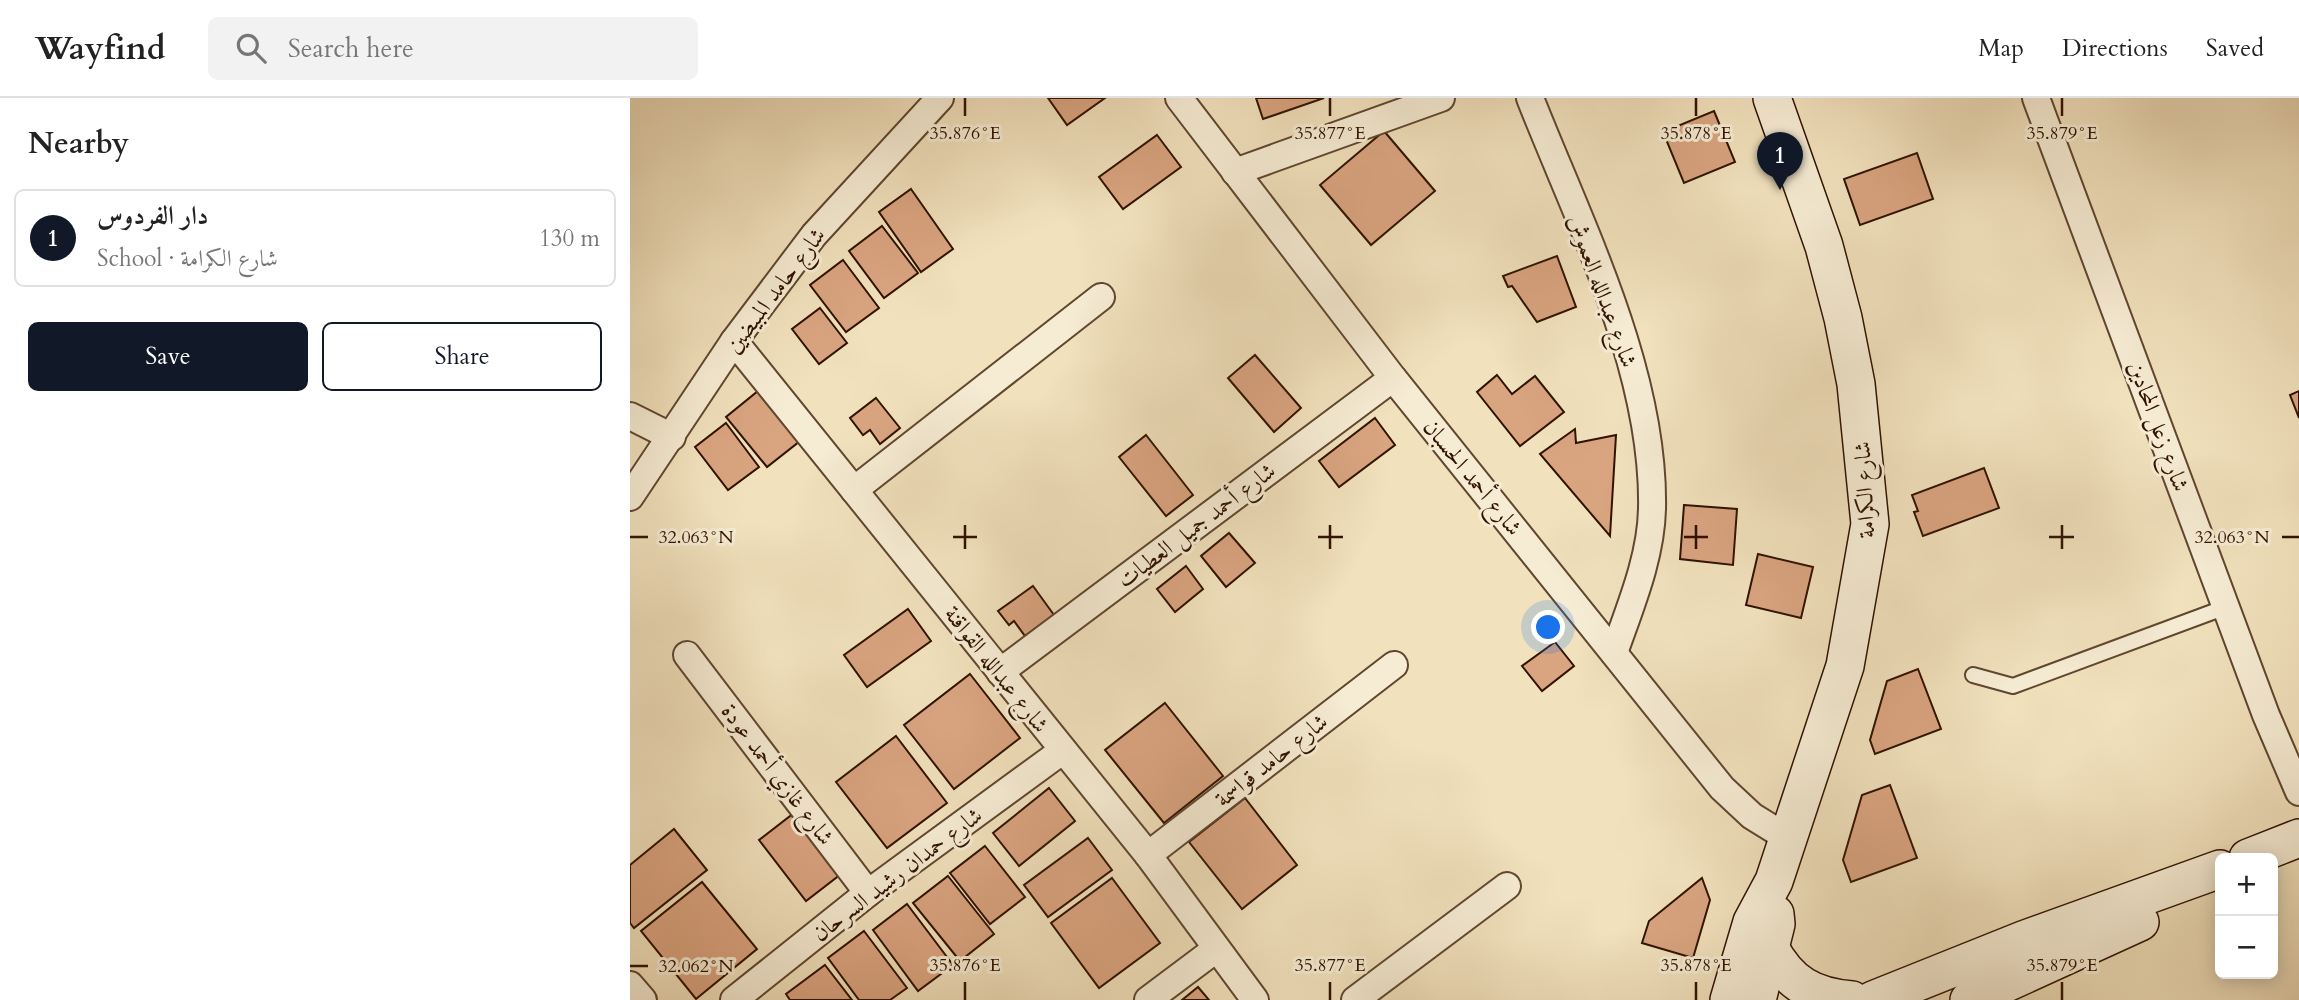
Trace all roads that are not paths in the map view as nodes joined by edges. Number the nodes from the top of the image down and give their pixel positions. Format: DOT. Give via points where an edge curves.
graph roads {
  1 [pos="940,98"];
  2 [pos="1180,98"];
  3 [pos="1441,98"];
  4 [pos="1531,98"];
  5 [pos="1772,98"];
  6 [pos="2036,98"];
  7 [pos="1235,172"];
  8 [pos="1101,297"];
  9 [pos="734,341"];
  10 [pos="1392,377"];
  11 [pos="630,416"];
  12 [pos="672,437"];
  13 [pos="854,491"];
  14 [pos="630,497"];
  15 [pos="2226,607"];
  16 [pos="1614,653"];
  17 [pos="687,655"];
  18 [pos="1394,665"];
  19 [pos="1000,673"];
  20 [pos="1973,676"];
  21 [pos="1062,751"];
  22 [pos="2299,792"];
  23 [pos="1786,837"];
  24 [pos="2299,838"];
  25 [pos="2261,853"];
  26 [pos="1148,855"];
  27 [pos="2299,860"];
  28 [pos="2278,868"];
  29 [pos="2215,871"];
  30 [pos="1774,881"];
  31 [pos="1507,886"];
  32 [pos="2215,892"];
  33 [pos="868,893"];
  34 [pos="1770,948"];
  35 [pos="1216,949"];
  36 [pos="630,985"];
  37 [pos="643,1000"];
  38 [pos="734,1000"];
  39 [pos="1149,1000"];
  40 [pos="1255,1000"];
  41 [pos="1355,1000"];
  42 [pos="1729,1000"];
  43 [pos="1758,1000"];
  44 [pos="1852,1000"];
  45 [pos="1873,1000"];
  46 [pos="1969,1000"];
  1 -- 9 [label="street, شارع حامد المبيضين" via="814,234"];
  2 -- 7 [label="street, شارع أحمد الحسبان"];
  3 -- 7 [label="street"];
  4 -- 16 [label="street, شارع عبدالله العموش" via="1624,335 1650,460 1652,511 1644,559"];
  5 -- 23 [label="street, شارع الكرامة" via="1824,246 1843,318 1856,384 1870,524 1845,666"];
  6 -- 15 [label="street, شارع زعل المحادين"];
  7 -- 10 [label="street, شارع أحمد الحسبان"];
  8 -- 13 [label="street"];
  9 -- 12 [label="street, شارع حامد المبيضين"];
  9 -- 13 [label="street, شارع عبدالله القواقنة"];
  10 -- 16 [label="street, شارع أحمد الحسبان"];
  10 -- 19 [label="street, شارع أحمد جميل العطيات"];
  11 -- 12 [label="street"];
  12 -- 14 [label="street, شارع حامد المبيضين"];
  13 -- 19 [label="street, شارع عبدالله القواقنة"];
  15 -- 20 [label="lane" via="2013,686"];
  15 -- 22 [label="street, شارع زعل المحادين"];
  16 -- 23 [label="street, شارع أحمد الحسبان" via="1721,788 1752,816"];
  17 -- 33 [label="street, شارع غازي أحمد عودة"];
  18 -- 26 [label="street, شارع حامد قواسمة"];
  19 -- 21 [label="street, شارع عبدالله القواقنة"];
  21 -- 26 [label="street, شارع عبدالله القواقنة"];
  21 -- 33 [label="street, شارع حمدان رشيد السرحان"];
  23 -- 30 [label="street, شارع الكرامة"];
  24 -- 25 [label="street"];
  26 -- 35 [label="street, شارع عبدالله القواقنة"];
  27 -- 28 [label="street"];
  29 -- 45 [label="street"];
  30 -- 34 [label="street, شارع الكرامة" via="1776,925"];
  30 -- 42 [label="street, شارع الكرامة" via="1752,922"];
  31 -- 41 [label="street"];
  32 -- 46 [label="street" via="2062,955"];
  33 -- 38 [label="street, شارع حمدان رشيد السرحان"];
  34 -- 43 [label="street, شارع الكرامة"];
  34 -- 44 [label="street" via="1799,986 1820,996"];
  35 -- 39 [label="street"];
  35 -- 40 [label="street, شارع عبدالله القواقنة"];
  36 -- 37 [label="street"];
}
